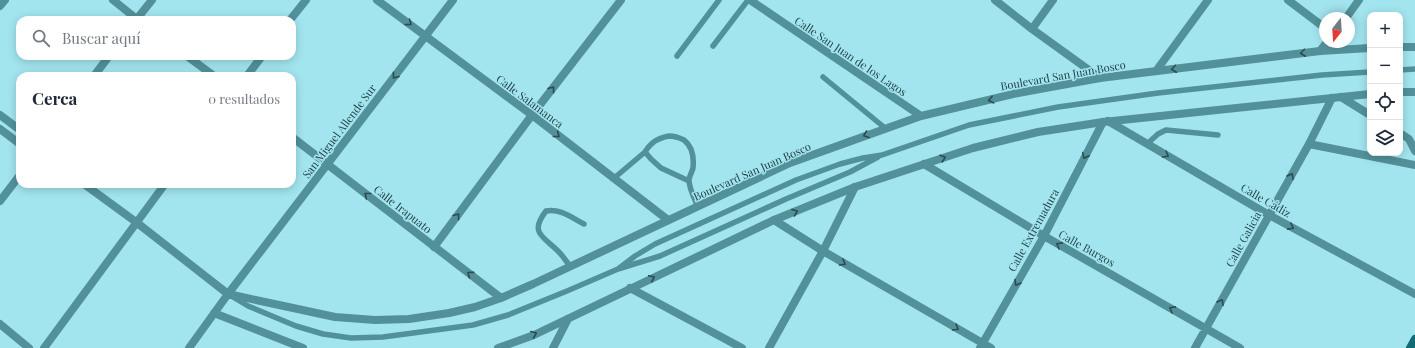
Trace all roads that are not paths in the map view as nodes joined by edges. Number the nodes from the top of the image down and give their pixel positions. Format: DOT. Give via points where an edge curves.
graph roads {
  1 [pos="5,0"];
  2 [pos="113,0"];
  3 [pos="152,0"];
  4 [pos="306,0"];
  5 [pos="377,0"];
  6 [pos="453,0"];
  7 [pos="621,0"];
  8 [pos="719,0"];
  9 [pos="749,0"];
  10 [pos="995,0"];
  11 [pos="1053,0"];
  12 [pos="1208,0"];
  13 [pos="1288,0"];
  14 [pos="1359,0"];
  15 [pos="0,6"];
  16 [pos="1350,12"];
  17 [pos="132,16"];
  18 [pos="140,16"];
  19 [pos="293,16"];
  20 [pos="1319,23"];
  21 [pos="1032,29"];
  22 [pos="426,35"];
  23 [pos="713,46"];
  24 [pos="1403,47"];
  25 [pos="1415,47"];
  26 [pos="1322,48"];
  27 [pos="1367,48"];
  28 [pos="1320,51"];
  29 [pos="677,56"];
  30 [pos="106,60"];
  31 [pos="192,60"];
  32 [pos="259,60"];
  33 [pos="1415,69"];
  34 [pos="1403,70"];
  35 [pos="1156,71"];
  36 [pos="97,72"];
  37 [pos="209,72"];
  38 [pos="250,72"];
  39 [pos="1367,72"];
  40 [pos="823,77"];
  41 [pos="1100,78"];
  42 [pos="1403,92"];
  43 [pos="1415,92"];
  44 [pos="1367,94"];
  45 [pos="1336,97"];
  46 [pos="1367,113"];
  47 [pos="0,115"];
  48 [pos="532,116"];
  49 [pos="921,116"];
  50 [pos="1105,121"];
  51 [pos="16,127"];
  52 [pos="885,128"];
  53 [pos="0,129"];
  54 [pos="1218,135"];
  55 [pos="1403,135"];
  56 [pos="296,140"];
  57 [pos="16,141"];
  58 [pos="1147,144"];
  59 [pos="1309,144"];
  60 [pos="1415,151"];
  61 [pos="645,152"];
  62 [pos="882,155"];
  63 [pos="924,164"];
  64 [pos="328,165"];
  65 [pos="1415,165"];
  66 [pos="614,179"];
  67 [pos="16,180"];
  68 [pos="689,180"];
  69 [pos="855,187"];
  70 [pos="89,188"];
  71 [pos="162,188"];
  72 [pos="0,202"];
  73 [pos="698,207"];
  74 [pos="1269,215"];
  75 [pos="668,220"];
  76 [pos="774,220"];
  77 [pos="136,222"];
  78 [pos="584,224"];
  79 [pos="1044,236"];
  80 [pos="434,247"];
  81 [pos="823,251"];
  82 [pos="570,266"];
  83 [pos="618,268"];
  84 [pos="630,288"];
  85 [pos="228,294"];
  86 [pos="1415,294"];
  87 [pos="501,298"];
  88 [pos="214,312"];
  89 [pos="568,319"];
  90 [pos="0,324"];
  91 [pos="1206,328"];
  92 [pos="1415,339"];
  93 [pos="981,346"];
  94 [pos="29,348"];
  95 [pos="44,348"];
  96 [pos="189,348"];
  97 [pos="303,348"];
  98 [pos="498,348"];
  99 [pos="553,348"];
  100 [pos="742,348"];
  101 [pos="769,348"];
  102 [pos="991,348"];
  103 [pos="1195,348"];
  104 [pos="1240,348"];
  105 [pos="1410,348"];
  1 -- 15 [label="street"];
  2 -- 17 [label="street"];
  3 -- 18 [label="street"];
  4 -- 19 [label="street"];
  5 -- 22 [label="street, Calle Salamanca, one-way"];
  6 -- 22 [label="street, San Miguel Allende Sur"];
  48 -- 7 [label="street, one-way"];
  8 -- 29 [label="lane"];
  9 -- 23 [label="lane"];
  9 -- 49 [label="street, Calle San Juan de los Lagos"];
  10 -- 21 [label="street"];
  11 -- 21 [label="street"];
  12 -- 35 [label="street"];
  13 -- 20 [label="street"];
  14 -- 16 [label="street"];
  21 -- 41 [label="street"];
  22 -- 48 [label="street, Calle Salamanca"];
  22 -- 64 [label="street, San Miguel Allende Sur, one-way"];
  24 -- 25 [label="street"];
  26 -- 28 [label="street"];
  27 -- 28 [label="street, Boulevard San Juan Bosco"];
  28 -- 35 [label="street, Boulevard San Juan Bosco, one-way"];
  30 -- 36 [label="street"];
  31 -- 37 [label="street"];
  32 -- 38 [label="street"];
  33 -- 34 [label="lane"];
  35 -- 41 [label="street, Boulevard San Juan Bosco"];
  39 -- 62 [label="lane" via="1166,92 1058,107 969,125"];
  40 -- 52 [label="lane"];
  41 -- 49 [label="street, Boulevard San Juan Bosco, one-way" via="1018,93"];
  42 -- 43 [label="street"];
  44 -- 45 [label="street"];
  45 -- 46 [label="street"];
  45 -- 50 [label="street"];
  45 -- 59 [label="street, Calle Galicia"];
  47 -- 51 [label="street"];
  48 -- 66 [label="street, Calle Salamanca, one-way"];
  80 -- 48 [label="street, one-way"];
  49 -- 52 [label="street, Boulevard San Juan Bosco"];
  50 -- 58 [label="street, Calle Cádiz"];
  63 -- 50 [label="street, one-way" via="1002,140"];
  50 -- 79 [label="street, Calle Extremadura, one-way"];
  52 -- 73 [label="street, Boulevard San Juan Bosco, one-way" via="790,163"];
  53 -- 57 [label="street"];
  54 -- 58 [label="lane" via="1166,130"];
  55 -- 60 [label="street"];
  56 -- 64 [label="street, Calle Irapuato"];
  58 -- 74 [label="street, Calle Cádiz, one-way"];
  59 -- 65 [label="street"];
  74 -- 59 [label="street, Calle Galicia, one-way"];
  61 -- 66 [label="lane"];
  61 -- 68 [label="lane" via="661,168"];
  61 -- 68 [label="lane" via="649,145 662,137 673,136 682,139 691,147 693,155 693,168"];
  62 -- 83 [label="lane" via="850,172 666,253"];
  62 -- 83 [label="lane" via="840,164 796,180 655,244"];
  63 -- 69 [label="street"];
  63 -- 79 [label="street, Calle Burgos"];
  80 -- 64 [label="street, Calle Irapuato, one-way"];
  64 -- 85 [label="street, San Miguel Allende Sur"];
  66 -- 75 [label="street, Calle Salamanca"];
  67 -- 72 [label="street"];
  68 -- 73 [label="lane"];
  76 -- 69 [label="street, one-way"];
  69 -- 81 [label="street"];
  70 -- 77 [label="street"];
  71 -- 77 [label="street"];
  73 -- 75 [label="street, Boulevard San Juan Bosco"];
  74 -- 86 [label="street, Calle Cádiz, one-way"];
  91 -- 74 [label="street, Calle Galicia, one-way"];
  75 -- 82 [label="street, Boulevard San Juan Bosco"];
  76 -- 81 [label="street"];
  84 -- 76 [label="street, one-way"];
  77 -- 85 [label="street"];
  77 -- 95 [label="street"];
  78 -- 82 [label="lane" via="567,214 551,210 546,211 537,229 539,235"];
  91 -- 79 [label="street, Calle Burgos, one-way"];
  79 -- 93 [label="street, Calle Extremadura, one-way"];
  87 -- 80 [label="street, Calle Irapuato, one-way"];
  81 -- 93 [label="street, one-way"];
  81 -- 101 [label="street"];
  82 -- 87 [label="street, Boulevard San Juan Bosco"];
  83 -- 85 [label="lane" via="567,292 508,315 473,325 383,337 351,338 323,334 275,319"];
  84 -- 89 [label="street"];
  84 -- 100 [label="street"];
  85 -- 87 [label="street, Boulevard San Juan Bosco" via="335,317 374,320 409,319 449,313"];
  85 -- 88 [label="street, San Miguel Allende Sur"];
  88 -- 96 [label="street, San Miguel Allende Sur"];
  88 -- 97 [label="street"];
  98 -- 89 [label="street, one-way"];
  89 -- 99 [label="street"];
  90 -- 94 [label="street"];
  91 -- 103 [label="street, Calle Galicia"];
  91 -- 104 [label="street, Calle Burgos"];
  92 -- 105 [label="main road"];
  93 -- 102 [label="street"];
}
